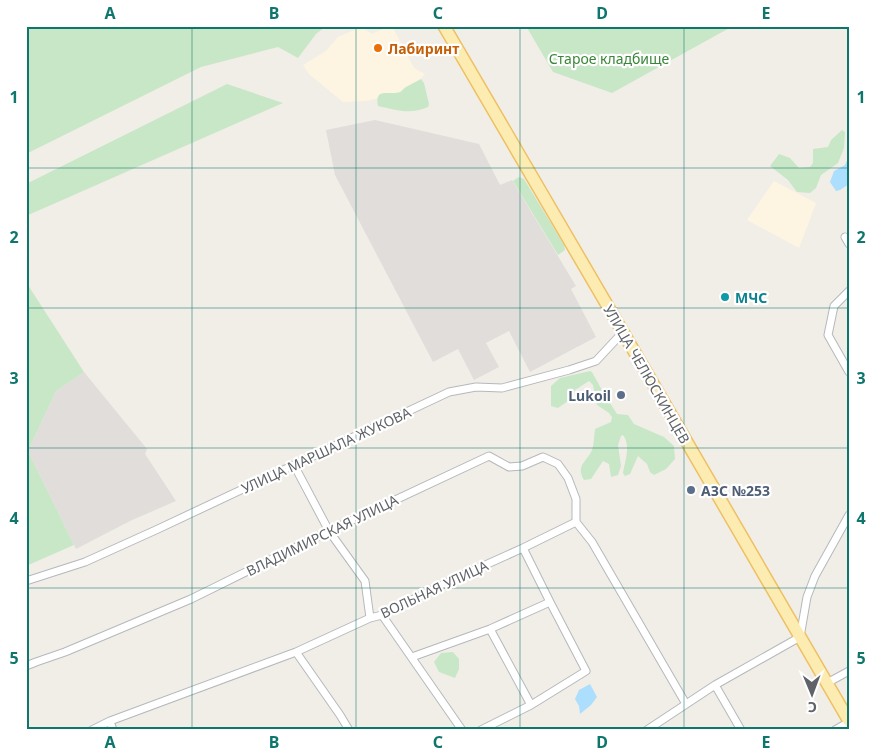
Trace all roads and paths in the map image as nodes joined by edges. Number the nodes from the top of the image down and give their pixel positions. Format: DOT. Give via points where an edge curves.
graph roads {
  1 [pos="444,26"];
  2 [pos="849,291"];
  3 [pos="623,332"];
  4 [pos="849,372"];
  5 [pos="294,465"];
  6 [pos="849,515"];
  7 [pos="576,522"];
  8 [pos="329,531"];
  9 [pos="523,548"];
  10 [pos="26,581"];
  11 [pos="550,602"];
  12 [pos="382,615"];
  13 [pos="370,618"];
  14 [pos="490,629"];
  15 [pos="800,637"];
  16 [pos="296,652"];
  17 [pos="412,657"];
  18 [pos="26,666"];
  19 [pos="849,671"];
  20 [pos="827,683"];
  21 [pos="715,685"];
  22 [pos="686,704"];
  23 [pos="531,705"];
  24 [pos="110,721"];
  25 [pos="849,722"];
  26 [pos="92,730"];
  27 [pos="114,730"];
  28 [pos="349,730"];
  29 [pos="462,730"];
  30 [pos="481,730"];
  31 [pos="647,730"];
  32 [pos="741,730"];
  33 [pos="835,730"];
  1 -- 3 [label="main road, УЛИЦА ЧЕЛЮСКИНЦЕВ"];
  2 -- 4 [label="street" via="834,306 828,335"];
  3 -- 5 [label="street, УЛИЦА МАРШАЛА ЖУКОВА" via="596,361 502,388 476,386 449,392"];
  3 -- 15 [label="main road, УЛИЦА ЧЕЛЮСКИНЦЕВ"];
  5 -- 8 [label="street"];
  5 -- 10 [label="street, УЛИЦА МАРШАЛА ЖУКОВА" via="85,562"];
  6 -- 15 [label="street" via="815,576 807,597"];
  7 -- 8 [label="street, ВЛАДИМИРСКАЯ УЛИЦА" via="576,499 558,464 543,457 522,466 509,467 489,456"];
  7 -- 9 [label="street, ВОЛЬНАЯ УЛИЦА"];
  7 -- 22 [label="street" via="592,542"];
  8 -- 13 [label="street" via="365,581"];
  8 -- 18 [label="street, ВЛАДИМИРСКАЯ УЛИЦА" via="191,599"];
  9 -- 11 [label="street"];
  9 -- 12 [label="street, ВОЛЬНАЯ УЛИЦА"];
  11 -- 14 [label="street"];
  11 -- 23 [label="street" via="586,671"];
  12 -- 13 [label="street, ВОЛЬНАЯ УЛИЦА"];
  12 -- 17 [label="street"];
  13 -- 16 [label="street, ВОЛЬНАЯ УЛИЦА"];
  14 -- 17 [label="street"];
  14 -- 23 [label="street"];
  15 -- 20 [label="main road, УЛИЦА ЧЕЛЮСКИНЦЕВ"];
  15 -- 21 [label="street"];
  16 -- 24 [label="street, ВОЛЬНАЯ УЛИЦА"];
  16 -- 28 [label="street"];
  17 -- 29 [label="street"];
  19 -- 20 [label="street"];
  20 -- 25 [label="main road, УЛИЦА ЧЕЛЮСКИНЦЕВ"];
  21 -- 22 [label="street"];
  21 -- 32 [label="street"];
  22 -- 31 [label="street"];
  23 -- 30 [label="street"];
  24 -- 26 [label="street, ВОЛЬНАЯ УЛИЦА"];
  24 -- 27 [label="street"];
  25 -- 33 [label="street"];
}
